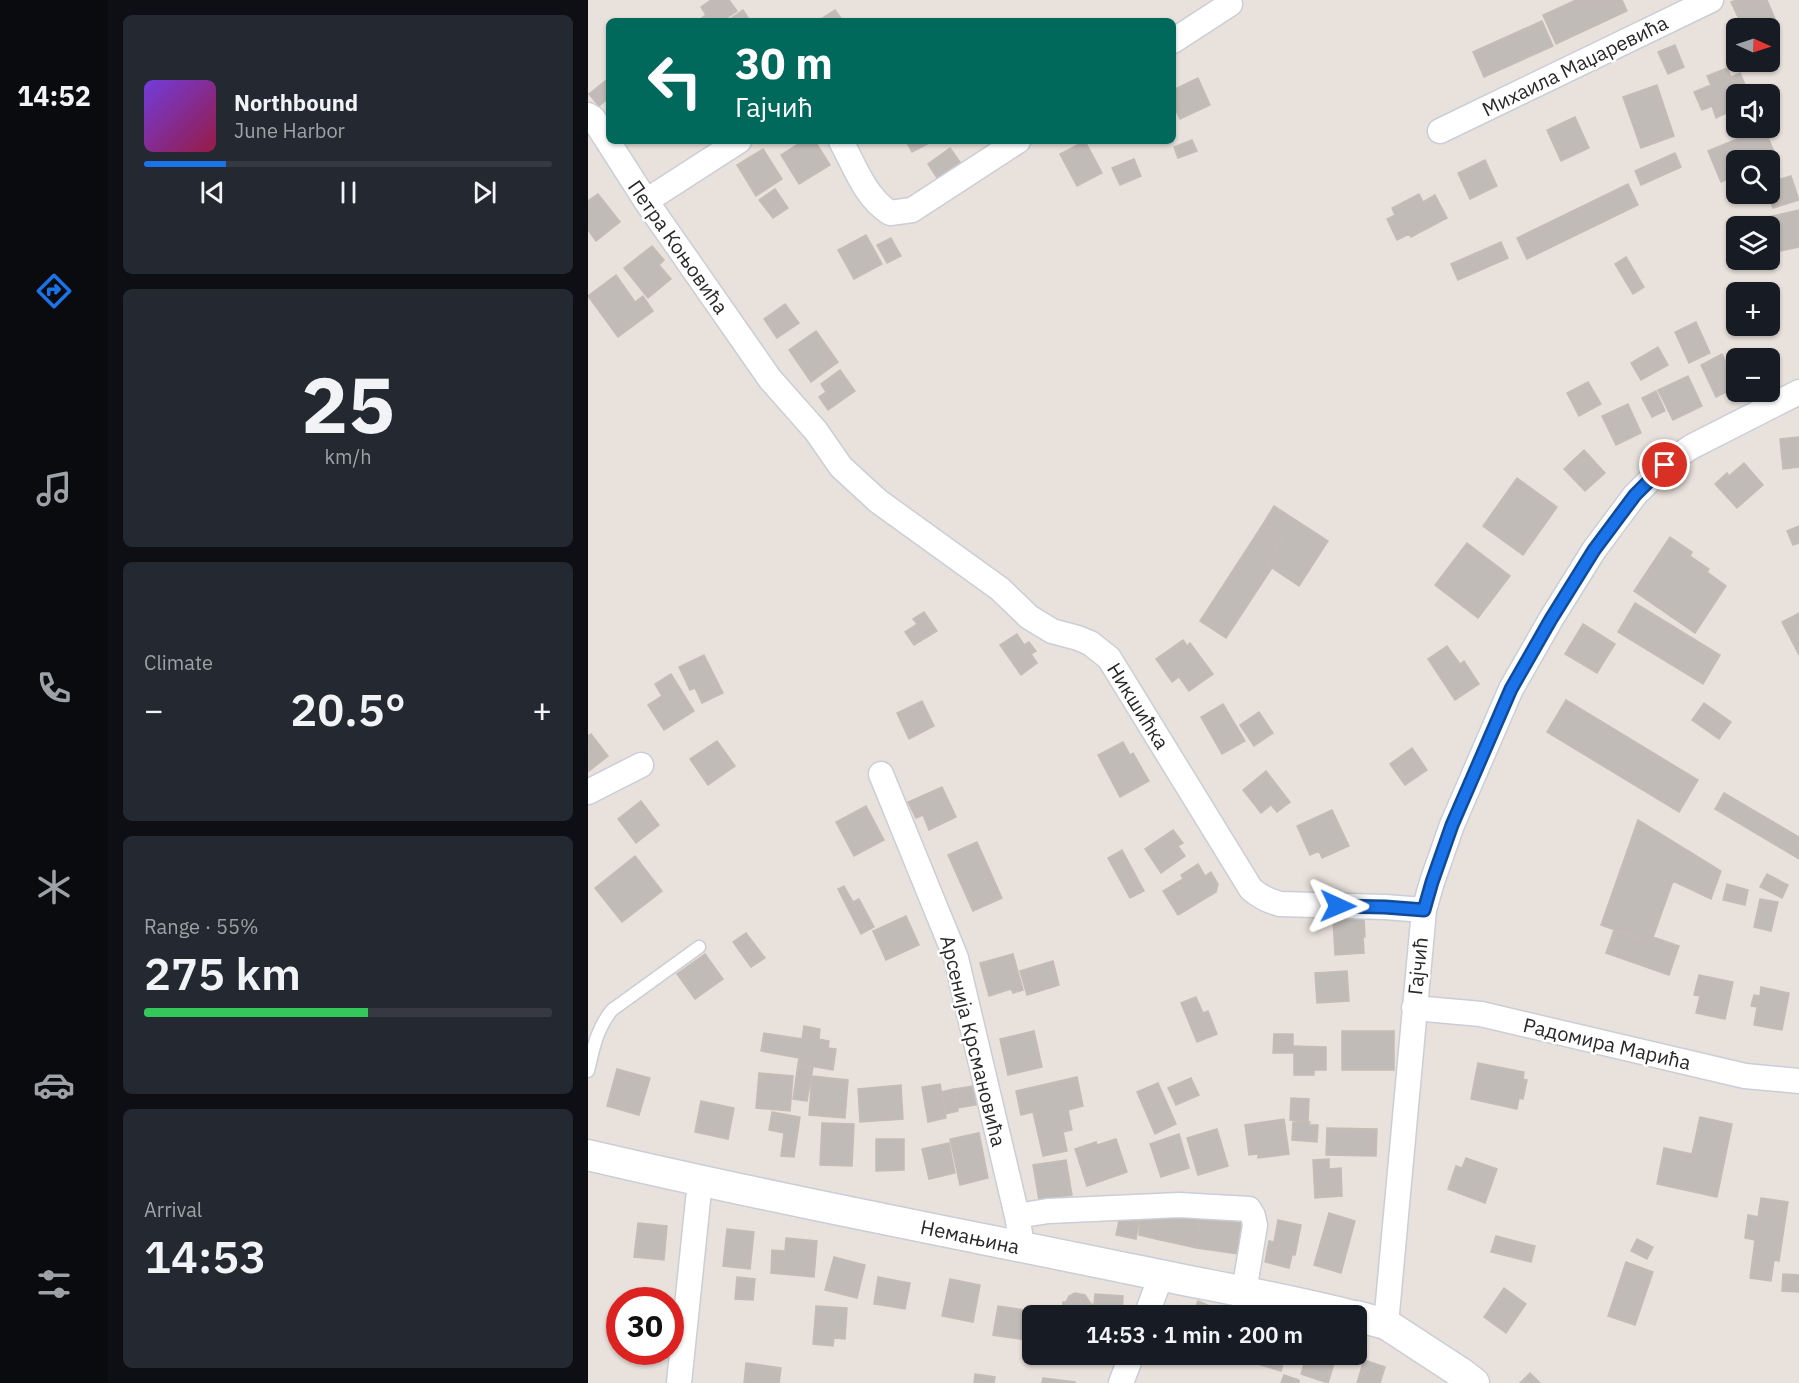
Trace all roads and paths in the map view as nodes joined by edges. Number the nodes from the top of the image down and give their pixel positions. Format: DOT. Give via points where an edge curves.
graph roads {
  1 [pos="1711,0"];
  2 [pos="1230,4"];
  3 [pos="1176,39"];
  4 [pos="588,115"];
  5 [pos="1440,131"];
  6 [pos="606,138"];
  7 [pos="610,144"];
  8 [pos="734,144"];
  9 [pos="843,144"];
  10 [pos="1013,144"];
  11 [pos="646,201"];
  12 [pos="770,379"];
  13 [pos="1799,392"];
  14 [pos="641,765"];
  15 [pos="880,774"];
  16 [pos="588,792"];
  17 [pos="1424,910"];
  18 [pos="699,947"];
  19 [pos="1414,1008"];
  20 [pos="588,1071"];
  21 [pos="1799,1081"];
  22 [pos="588,1155"];
  23 [pos="699,1181"];
  24 [pos="1017,1216"];
  25 [pos="1018,1246"];
  26 [pos="1161,1276"];
  27 [pos="1244,1292"];
  28 [pos="1150,1305"];
  29 [pos="1304,1305"];
  30 [pos="1367,1319"];
  31 [pos="1386,1324"];
  32 [pos="1128,1365"];
  33 [pos="679,1383"];
  34 [pos="1121,1383"];
  35 [pos="1474,1383"];
  1 -- 5 [label="street, Михаила Маџаревића"];
  2 -- 3 [label="street"];
  4 -- 6 [label="street, Петра Коњовића"];
  7 -- 11 [label="street, Петра Коњовића"];
  8 -- 11 [label="street"];
  9 -- 10 [label="street" via="868,194 890,213 912,210"];
  11 -- 12 [label="street, Петра Коњовића"];
  12 -- 17 [label="street, Никшићка" via="816,431 841,467 878,501 1000,589 1040,625 1090,643 1108,658 1251,889 1259,896 1280,904"];
  13 -- 17 [label="street, Гајчић" via="1690,447 1665,465 1635,495 1594,550 1511,689 1452,825"];
  14 -- 16 [label="street"];
  15 -- 24 [label="street, Арсенија Крсмановића" via="956,958"];
  17 -- 19 [label="street, Гајчић"];
  18 -- 20 [label="lane" via="612,1011 598,1031"];
  19 -- 21 [label="street, Радомира Марића" via="1481,1014 1746,1076"];
  19 -- 31 [label="street, Гајчић"];
  22 -- 23 [label="street, Немањина"];
  23 -- 25 [label="street, Немањина"];
  23 -- 33 [label="street"];
  24 -- 25 [label="street, Арсенија Крсмановића"];
  24 -- 27 [label="street" via="1179,1205 1249,1209 1255,1225"];
  25 -- 26 [label="street, Немањина"];
  26 -- 27 [label="street, Немањина"];
  26 -- 28 [label="street"];
  27 -- 29 [label="street, Немањина"];
  30 -- 31 [label="street, Немањина"];
  31 -- 35 [label="street, Немањина"];
  32 -- 34 [label="street"];
}
